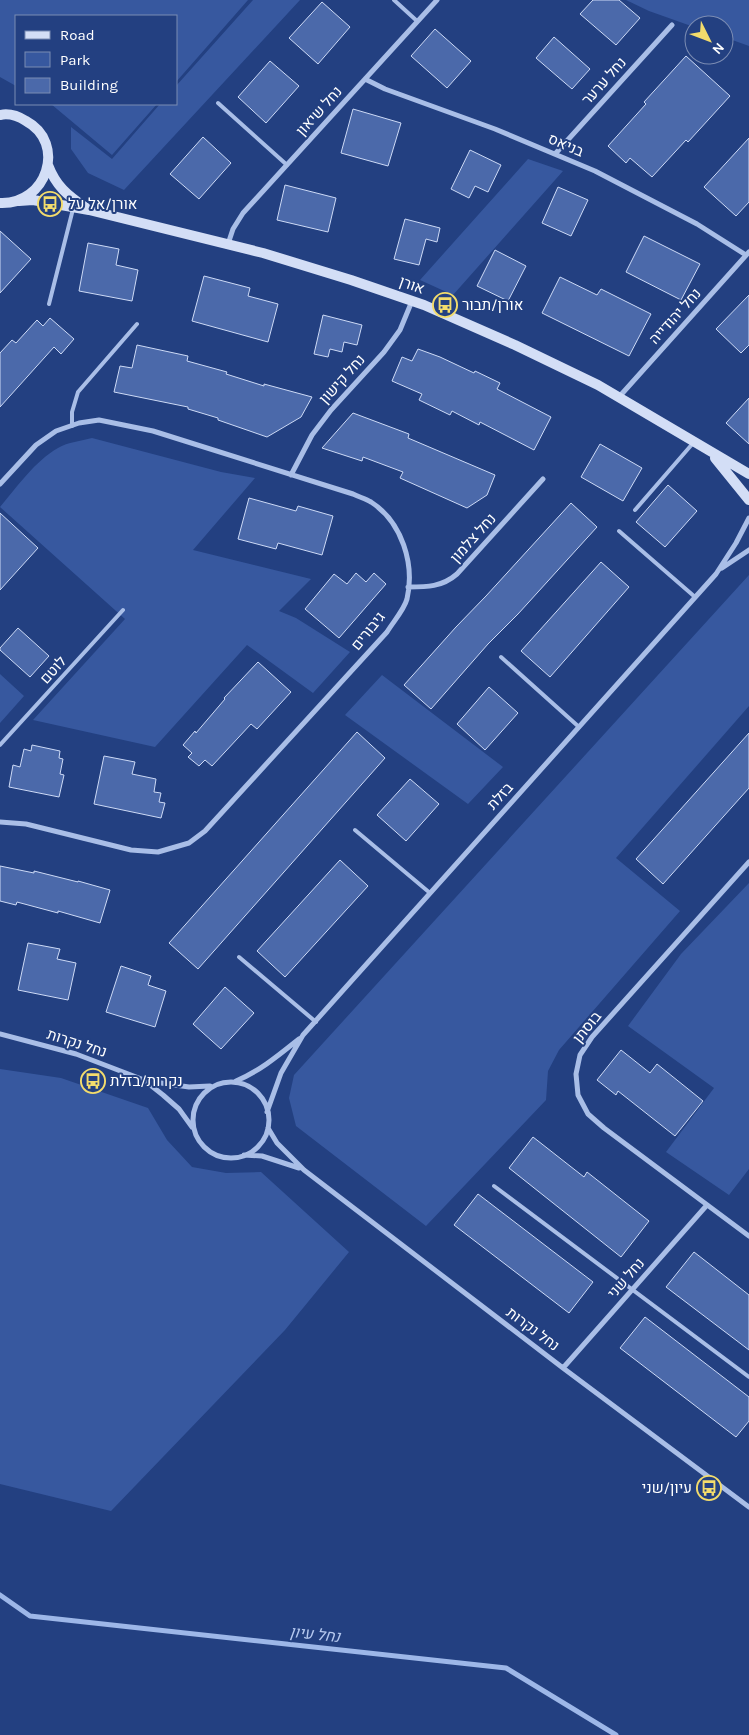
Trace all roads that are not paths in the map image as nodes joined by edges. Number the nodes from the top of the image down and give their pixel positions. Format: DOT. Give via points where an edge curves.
graph roads {
  1 [pos="394,0"];
  2 [pos="436,0"];
  3 [pos="418,21"];
  4 [pos="672,25"];
  5 [pos="365,79"];
  6 [pos="218,103"];
  7 [pos="0,115"];
  8 [pos="555,154"];
  9 [pos="48,164"];
  10 [pos="287,165"];
  11 [pos="19,200"];
  12 [pos="2,204"];
  13 [pos="73,207"];
  14 [pos="89,210"];
  15 [pos="228,244"];
  16 [pos="748,254"];
  17 [pos="412,301"];
  18 [pos="49,304"];
  19 [pos="137,324"];
  20 [pos="619,397"];
  21 [pos="72,426"];
  22 [pos="699,444"];
  23 [pos="749,474"];
  24 [pos="290,475"];
  25 [pos="543,479"];
  26 [pos="0,484"];
  27 [pos="749,500"];
  28 [pos="634,510"];
  29 [pos="749,518"];
  30 [pos="619,531"];
  31 [pos="749,550"];
  32 [pos="716,574"];
  33 [pos="408,588"];
  34 [pos="695,597"];
  35 [pos="123,610"];
  36 [pos="501,657"];
  37 [pos="579,727"];
  38 [pos="0,744"];
  39 [pos="0,822"];
  40 [pos="355,830"];
  41 [pos="749,862"];
  42 [pos="430,893"];
  43 [pos="239,957"];
  44 [pos="316,1022"];
  45 [pos="0,1034"];
  46 [pos="303,1035"];
  47 [pos="144,1080"];
  48 [pos="235,1082"];
  49 [pos="212,1086"];
  50 [pos="268,1112"];
  51 [pos="268,1128"];
  52 [pos="193,1129"];
  53 [pos="244,1155"];
  54 [pos="304,1170"];
  55 [pos="494,1186"];
  56 [pos="707,1205"];
  57 [pos="749,1236"];
  58 [pos="632,1289"];
  59 [pos="564,1368"];
  60 [pos="749,1377"];
  61 [pos="749,1507"];
  1 -- 3 [label="lane"];
  2 -- 3 [label="street, נחל שיאון"];
  3 -- 5 [label="street, נחל שיאון"];
  4 -- 8 [label="street, נחל ערער"];
  5 -- 8 [label="street, בניאס"];
  5 -- 10 [label="street, נחל שיאון"];
  6 -- 10 [label="lane"];
  7 -- 9 [label="street" via="19,117 32,124 48,149"];
  8 -- 16 [label="street, בניאס" via="595,170"];
  9 -- 11 [label="street" via="38,187"];
  9 -- 14 [label="street, אורן" via="56,182"];
  10 -- 15 [label="street, נחל שיאון" via="243,213 232,229"];
  11 -- 12 [label="street"];
  11 -- 13 [label="street, אורן"];
  13 -- 14 [label="street, אורן"];
  13 -- 18 [label="lane"];
  14 -- 15 [label="street, אורן"];
  15 -- 17 [label="street, אורן"];
  16 -- 20 [label="street, נחל יהודייה"];
  17 -- 20 [label="street, אורן" via="515,344"];
  17 -- 24 [label="street, נחל קישון" via="400,330 312,435"];
  19 -- 21 [label="lane" via="78,392"];
  20 -- 22 [label="street, אורן"];
  21 -- 24 [label="street, גיבורים" via="99,420 153,431"];
  21 -- 26 [label="street, גיבורים" via="56,431 36,445"];
  22 -- 23 [label="street, אורן"];
  22 -- 27 [label="street, אורן" via="732,477"];
  22 -- 28 [label="lane"];
  24 -- 33 [label="street, גיבורים" via="371,502 391,520 403,542 410,572"];
  25 -- 33 [label="street, נחל צלמון" via="448,582"];
  29 -- 32 [label="street, בזלת"];
  30 -- 34 [label="lane"];
  31 -- 32 [label="street, בזלת"];
  32 -- 34 [label="street, בזלת"];
  33 -- 39 [label="street, גיבורים" via="407,600 387,632 205,831 189,843 158,852 131,850 26,824"];
  34 -- 37 [label="street, בזלת"];
  35 -- 38 [label="lane, לוטם"];
  36 -- 37 [label="lane"];
  37 -- 42 [label="street, בזלת"];
  40 -- 42 [label="lane"];
  41 -- 56 [label="street, בוסתן" via="592,1038 580,1056 576,1074 578,1095 588,1114"];
  42 -- 44 [label="street, בזלת"];
  43 -- 44 [label="lane"];
  44 -- 46 [label="street, בזלת"];
  45 -- 47 [label="street, נחל נקרות" via="76,1054"];
  46 -- 48 [label="street, בזלת" via="268,1064"];
  46 -- 50 [label="street, בזלת" via="281,1073"];
  47 -- 49 [label="street, נחל נקרות" via="189,1087"];
  47 -- 52 [label="street, נחל נקרות" via="178,1109"];
  48 -- 49 [label="street"];
  48 -- 50 [label="street" via="254,1089"];
  49 -- 52 [label="street" via="196,1103"];
  50 -- 51 [label="street"];
  51 -- 53 [label="street" via="255,1149"];
  51 -- 54 [label="street, נחל נקרות" via="277,1143"];
  52 -- 53 [label="street" via="207,1150 218,1156"];
  53 -- 54 [label="street, נחל נקרות" via="262,1156"];
  54 -- 59 [label="street, נחל נקרות"];
  55 -- 58 [label="lane"];
  56 -- 57 [label="street, בוסתן"];
  56 -- 58 [label="street, נחל שני"];
  58 -- 59 [label="street, נחל שני"];
  58 -- 60 [label="lane"];
  59 -- 61 [label="street, נחל נקרות"];
}
